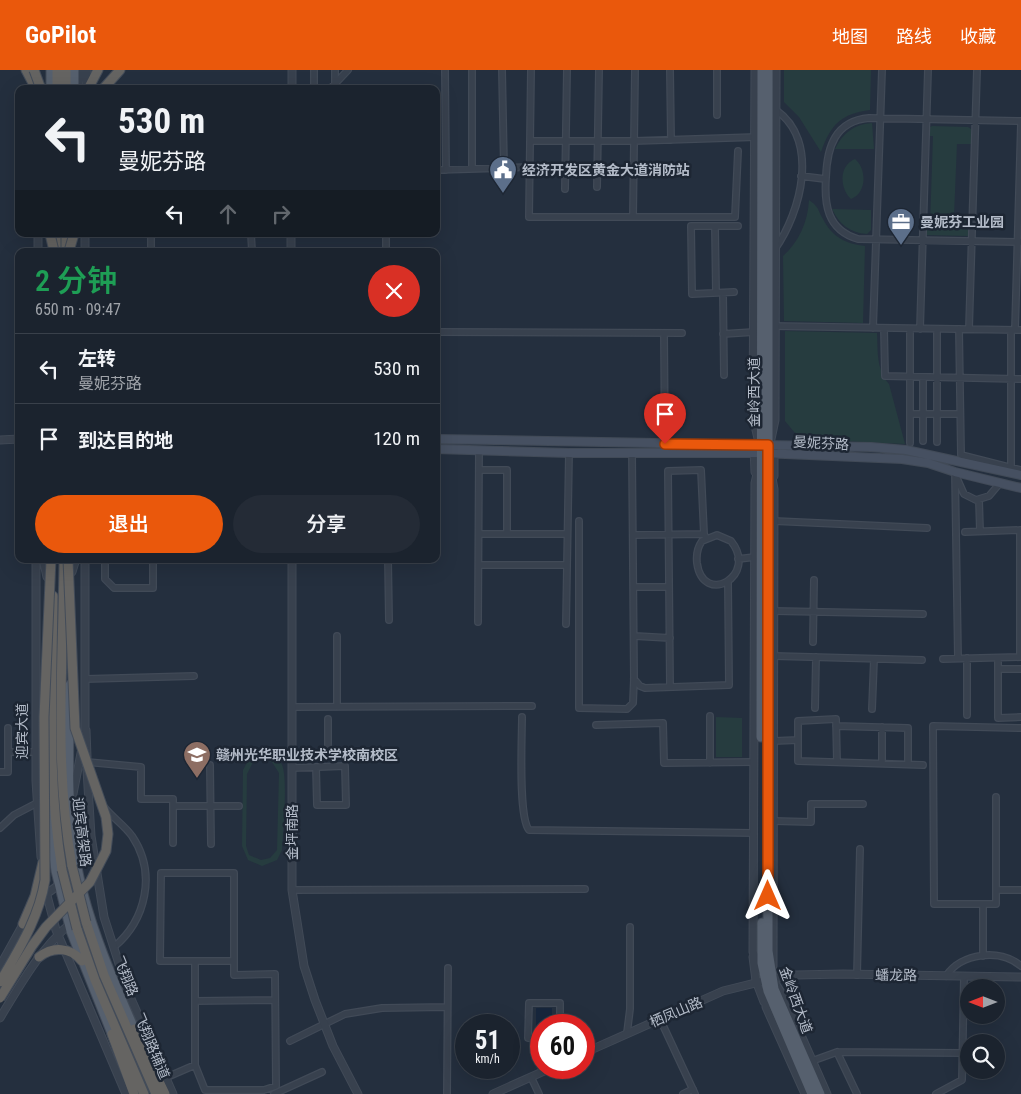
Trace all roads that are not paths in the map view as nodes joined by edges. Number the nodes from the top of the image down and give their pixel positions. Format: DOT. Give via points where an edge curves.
graph roads {
  1 [pos="26,70"];
  2 [pos="34,70"];
  3 [pos="41,70"];
  4 [pos="52,70"];
  5 [pos="57,70"];
  6 [pos="66,70"];
  7 [pos="74,70"];
  8 [pos="82,70"];
  9 [pos="87,70"];
  10 [pos="98,70"];
  11 [pos="120,70"];
  12 [pos="292,70"];
  13 [pos="314,70"];
  14 [pos="335,70"];
  15 [pos="348,70"];
  16 [pos="445,70"];
  17 [pos="472,70"];
  18 [pos="502,70"];
  19 [pos="531,70"];
  20 [pos="567,70"];
  21 [pos="599,70"];
  22 [pos="636,70"];
  23 [pos="670,70"];
  24 [pos="717,70"];
  25 [pos="755,70"];
  26 [pos="762,70"];
  27 [pos="768,70"];
  28 [pos="776,70"];
  29 [pos="882,70"];
  30 [pos="928,70"];
  31 [pos="977,70"];
  32 [pos="35,85"];
  33 [pos="37,85"];
  34 [pos="39,85"];
  35 [pos="51,85"];
  36 [pos="56,85"];
  37 [pos="66,85"];
  38 [pos="75,85"];
  39 [pos="76,85"];
  40 [pos="87,85"];
  41 [pos="89,85"];
  42 [pos="107,85"];
  43 [pos="292,85"];
  44 [pos="314,85"];
  45 [pos="332,85"];
  46 [pos="333,85"];
  47 [pos="776,110"];
  48 [pos="717,115"];
  49 [pos="881,119"];
  50 [pos="927,120"];
  51 [pos="975,120"];
  52 [pos="1021,122"];
  53 [pos="758,137"];
  54 [pos="671,140"];
  55 [pos="530,141"];
  56 [pos="566,141"];
  57 [pos="598,141"];
  58 [pos="634,141"];
  59 [pos="738,151"];
  60 [pos="530,167"];
  61 [pos="504,168"];
  62 [pos="472,169"];
  63 [pos="440,170"];
  64 [pos="446,170"];
  65 [pos="801,176"];
  66 [pos="826,179"];
  67 [pos="597,187"];
  68 [pos="565,189"];
  69 [pos="633,216"];
  70 [pos="715,226"];
  71 [pos="738,226"];
  72 [pos="876,240"];
  73 [pos="923,241"];
  74 [pos="972,242"];
  75 [pos="1019,242"];
  76 [pos="775,249"];
  77 [pos="734,292"];
  78 [pos="716,293"];
  79 [pos="723,293"];
  80 [pos="771,326"];
  81 [pos="874,328"];
  82 [pos="884,328"];
  83 [pos="910,329"];
  84 [pos="920,329"];
  85 [pos="936,329"];
  86 [pos="959,329"];
  87 [pos="969,329"];
  88 [pos="1016,330"];
  89 [pos="440,332"];
  90 [pos="754,332"];
  91 [pos="664,333"];
  92 [pos="682,333"];
  93 [pos="724,334"];
  94 [pos="724,375"];
  95 [pos="910,377"];
  96 [pos="923,377"];
  97 [pos="936,377"];
  98 [pos="959,378"];
  99 [pos="1011,379"];
  100 [pos="1021,379"];
  101 [pos="910,414"];
  102 [pos="923,414"];
  103 [pos="937,414"];
  104 [pos="960,414"];
  105 [pos="15,439"];
  106 [pos="440,439"];
  107 [pos="0,440"];
  108 [pos="923,441"];
  109 [pos="937,442"];
  110 [pos="665,444"];
  111 [pos="910,444"];
  112 [pos="440,449"];
  113 [pos="764,449"];
  114 [pos="479,450"];
  115 [pos="632,452"];
  116 [pos="665,452"];
  117 [pos="569,453"];
  118 [pos="1011,468"];
  119 [pos="479,470"];
  120 [pos="1021,470"];
  121 [pos="955,472"];
  122 [pos="1021,475"];
  123 [pos="1000,483"];
  124 [pos="1021,488"];
  125 [pos="979,500"];
  126 [pos="579,521"];
  127 [pos="774,521"];
  128 [pos="927,528"];
  129 [pos="1021,530"];
  130 [pos="980,531"];
  131 [pos="965,532"];
  132 [pos="479,534"];
  133 [pos="507,534"];
  134 [pos="568,534"];
  135 [pos="670,535"];
  136 [pos="635,536"];
  137 [pos="705,536"];
  138 [pos="755,558"];
  139 [pos="738,559"];
  140 [pos="36,563"];
  141 [pos="44,563"];
  142 [pos="47,563"];
  143 [pos="52,563"];
  144 [pos="52,563"];
  145 [pos="66,563"];
  146 [pos="66,563"];
  147 [pos="72,563"];
  148 [pos="75,563"];
  149 [pos="85,563"];
  150 [pos="105,563"];
  151 [pos="153,563"];
  152 [pos="292,563"];
  153 [pos="388,563"];
  154 [pos="479,565"];
  155 [pos="567,565"];
  156 [pos="72,572"];
  157 [pos="47,577"];
  158 [pos="814,580"];
  159 [pos="728,582"];
  160 [pos="635,587"];
  161 [pos="669,587"];
  162 [pos="774,611"];
  163 [pos="814,612"];
  164 [pos="923,614"];
  165 [pos="389,620"];
  166 [pos="478,622"];
  167 [pos="566,624"];
  168 [pos="337,636"];
  169 [pos="635,636"];
  170 [pos="670,638"];
  171 [pos="813,642"];
  172 [pos="774,656"];
  173 [pos="816,657"];
  174 [pos="1020,657"];
  175 [pos="958,658"];
  176 [pos="967,658"];
  177 [pos="998,658"];
  178 [pos="874,659"];
  179 [pos="943,659"];
  180 [pos="922,660"];
  181 [pos="998,669"];
  182 [pos="1021,669"];
  183 [pos="194,676"];
  184 [pos="85,679"];
  185 [pos="634,679"];
  186 [pos="670,687"];
  187 [pos="294,706"];
  188 [pos="337,706"];
  189 [pos="532,706"];
  190 [pos="816,708"];
  191 [pos="872,709"];
  192 [pos="967,715"];
  193 [pos="522,716"];
  194 [pos="710,716"];
  195 [pos="1021,718"];
  196 [pos="328,719"];
  197 [pos="596,725"];
  198 [pos="836,726"];
  199 [pos="882,727"];
  200 [pos="8,728"];
  201 [pos="1021,728"];
  202 [pos="86,730"];
  203 [pos="35,732"];
  204 [pos="798,740"];
  205 [pos="774,741"];
  206 [pos="8,752"];
  207 [pos="36,752"];
  208 [pos="328,754"];
  209 [pos="347,754"];
  210 [pos="293,755"];
  211 [pos="87,762"];
  212 [pos="710,762"];
  213 [pos="754,762"];
  214 [pos="837,762"];
  215 [pos="210,764"];
  216 [pos="882,764"];
  217 [pos="908,764"];
  218 [pos="923,764"];
  219 [pos="316,767"];
  220 [pos="293,768"];
  221 [pos="0,772"];
  222 [pos="87,774"];
  223 [pos="996,798"];
  224 [pos="37,803"];
  225 [pos="862,804"];
  226 [pos="173,806"];
  227 [pos="210,806"];
  228 [pos="239,806"];
  229 [pos="70,809"];
  230 [pos="48,810"];
  231 [pos="774,821"];
  232 [pos="0,828"];
  233 [pos="754,833"];
  234 [pos="173,843"];
  235 [pos="210,844"];
  236 [pos="860,849"];
  237 [pos="42,869"];
  238 [pos="79,877"];
  239 [pos="59,885"];
  240 [pos="585,889"];
  241 [pos="292,890"];
  242 [pos="996,890"];
  243 [pos="1021,890"];
  244 [pos="46,894"];
  245 [pos="983,904"];
  246 [pos="88,910"];
  247 [pos="23,924"];
  248 [pos="69,924"];
  249 [pos="630,927"];
  250 [pos="58,934"];
  251 [pos="114,947"];
  252 [pos="64,950"];
  253 [pos="983,956"];
  254 [pos="38,957"];
  255 [pos="1,961"];
  256 [pos="82,961"];
  257 [pos="196,961"];
  258 [pos="234,961"];
  259 [pos="1021,966"];
  260 [pos="448,968"];
  261 [pos="857,975"];
  262 [pos="946,976"];
  263 [pos="964,976"];
  264 [pos="1021,977"];
  265 [pos="768,979"];
  266 [pos="0,982"];
  267 [pos="0,998"];
  268 [pos="275,1000"];
  269 [pos="195,1001"];
  270 [pos="447,1007"];
  271 [pos="560,1014"];
  272 [pos="0,1018"];
  273 [pos="660,1019"];
  274 [pos="130,1022"];
  275 [pos="324,1024"];
  276 [pos="627,1033"];
  277 [pos="112,1034"];
  278 [pos="963,1034"];
  279 [pos="530,1038"];
  280 [pos="290,1041"];
  281 [pos="595,1048"];
  282 [pos="837,1052"];
  283 [pos="960,1053"];
  284 [pos="812,1061"];
  285 [pos="195,1066"];
  286 [pos="322,1072"];
  287 [pos="530,1077"];
  288 [pos="165,1078"];
  289 [pos="532,1079"];
  290 [pos="962,1079"];
  291 [pos="134,1091"];
  292 [pos="694,1092"];
  293 [pos="126,1094"];
  294 [pos="144,1094"];
  295 [pos="156,1094"];
  296 [pos="163,1094"];
  297 [pos="173,1094"];
  298 [pos="274,1094"];
  299 [pos="358,1094"];
  300 [pos="447,1094"];
  301 [pos="493,1094"];
  302 [pos="539,1094"];
  303 [pos="683,1094"];
  304 [pos="805,1094"];
  305 [pos="812,1094"];
  306 [pos="820,1094"];
  307 [pos="827,1094"];
  308 [pos="857,1094"];
  309 [pos="936,1094"];
  1 -- 32 [label="highway"];
  2 -- 33 [label="highway, bridge"];
  3 -- 34 [label="street"];
  4 -- 35 [label="main road"];
  5 -- 36 [label="highway"];
  6 -- 37 [label="highway"];
  7 -- 38 [label="main road"];
  8 -- 39 [label="street"];
  9 -- 40 [label="street"];
  10 -- 41 [label="highway"];
  11 -- 42 [label="highway"];
  12 -- 43 [label="street"];
  13 -- 44 [label="street"];
  14 -- 45 [label="street"];
  15 -- 46 [label="street"];
  16 -- 64 [label="street"];
  17 -- 62 [label="street"];
  18 -- 61 [label="street"];
  19 -- 55 [label="street"];
  20 -- 56 [label="street"];
  21 -- 57 [label="street"];
  22 -- 58 [label="street"];
  23 -- 54 [label="street"];
  24 -- 48 [label="street"];
  25 -- 53 [label="street"];
  26 -- 53 [label="main road, 金岭西大道"];
  27 -- 80 [label="main road, 金岭西大道"];
  28 -- 47 [label="street"];
  29 -- 49 [label="street"];
  30 -- 50 [label="street"];
  31 -- 51 [label="street"];
  47 -- 65 [label="street" via="790,123 800,140"];
  47 -- 76 [label="street"];
  49 -- 50 [label="street"];
  49 -- 66 [label="street" via="858,120 840,131 828,151"];
  49 -- 72 [label="street"];
  50 -- 51 [label="street"];
  50 -- 73 [label="street"];
  51 -- 52 [label="street"];
  51 -- 74 [label="street"];
  52 -- 75 [label="street"];
  53 -- 54 [label="street"];
  53 -- 90 [label="street"];
  53 -- 113 [label="main road, 金岭西大道"];
  54 -- 58 [label="street"];
  55 -- 56 [label="street"];
  55 -- 60 [label="street"];
  56 -- 57 [label="street"];
  56 -- 68 [label="street"];
  57 -- 58 [label="street"];
  57 -- 67 [label="street"];
  58 -- 69 [label="street"];
  59 -- 69 [label="street" via="735,217"];
  60 -- 61 [label="street"];
  60 -- 69 [label="street" via="530,217"];
  61 -- 62 [label="street"];
  62 -- 64 [label="street"];
  63 -- 64 [label="street"];
  65 -- 66 [label="street"];
  65 -- 76 [label="street" via="793,216"];
  66 -- 72 [label="street" via="826,208 834,224 852,237"];
  70 -- 71 [label="street"];
  70 -- 78 [label="street"];
  70 -- 78 [label="street" via="691,226 692,294"];
  72 -- 73 [label="street"];
  72 -- 81 [label="street"];
  73 -- 74 [label="street"];
  73 -- 84 [label="street"];
  74 -- 75 [label="street"];
  74 -- 87 [label="street"];
  75 -- 88 [label="street"];
  76 -- 80 [label="street"];
  77 -- 79 [label="street"];
  78 -- 79 [label="street"];
  79 -- 93 [label="street"];
  80 -- 81 [label="street"];
  80 -- 113 [label="main road, 金岭西大道"];
  80 -- 113 [label="street" via="775,420"];
  81 -- 82 [label="street"];
  82 -- 83 [label="street"];
  82 -- 95 [label="street" via="885,376"];
  83 -- 84 [label="street"];
  83 -- 95 [label="street"];
  84 -- 85 [label="street"];
  85 -- 86 [label="street"];
  85 -- 97 [label="street"];
  86 -- 87 [label="street"];
  86 -- 98 [label="street"];
  87 -- 88 [label="street"];
  88 -- 99 [label="street"];
  89 -- 91 [label="street"];
  90 -- 93 [label="street"];
  90 -- 113 [label="street" via="753,417"];
  91 -- 92 [label="street"];
  91 -- 110 [label="street"];
  93 -- 94 [label="street"];
  95 -- 96 [label="street"];
  95 -- 101 [label="street"];
  96 -- 97 [label="street"];
  96 -- 102 [label="street"];
  97 -- 98 [label="street"];
  97 -- 103 [label="street"];
  98 -- 99 [label="street"];
  98 -- 104 [label="street"];
  99 -- 100 [label="street"];
  99 -- 118 [label="street"];
  101 -- 102 [label="street"];
  101 -- 111 [label="street"];
  102 -- 103 [label="street"];
  102 -- 108 [label="street"];
  103 -- 104 [label="street"];
  103 -- 109 [label="street"];
  104 -- 118 [label="street" via="961,455"];
  105 -- 107 [label="street"];
  106 -- 110 [label="main road, 曼妮芬路"];
  110 -- 113 [label="main road, 曼妮芬路"];
  110 -- 116 [label="street"];
  112 -- 114 [label="main road, 曼妮芬路"];
  113 -- 116 [label="main road, 曼妮芬路"];
  113 -- 121 [label="main road, 曼妮芬路" via="902,459"];
  113 -- 122 [label="main road, 曼妮芬路" via="906,450"];
  113 -- 127 [label="street" via="774,489"];
  113 -- 138 [label="street" via="755,483"];
  113 -- 265 [label="main road, 金岭西大道" via="761,951"];
  114 -- 117 [label="main road, 曼妮芬路"];
  114 -- 119 [label="street"];
  115 -- 116 [label="main road, 曼妮芬路"];
  115 -- 117 [label="main road, 曼妮芬路"];
  115 -- 136 [label="street"];
  117 -- 134 [label="street"];
  118 -- 120 [label="street"];
  119 -- 132 [label="street"];
  119 -- 133 [label="street" via="507,470"];
  121 -- 123 [label="main road, 曼妮芬路"];
  121 -- 125 [label="street" via="964,494"];
  121 -- 175 [label="street"];
  123 -- 124 [label="main road, 曼妮芬路"];
  123 -- 125 [label="street" via="992,494"];
  125 -- 130 [label="street"];
  126 -- 185 [label="street" via="579,708 627,709 633,703"];
  127 -- 128 [label="street"];
  127 -- 162 [label="street"];
  129 -- 130 [label="street"];
  129 -- 174 [label="street"];
  130 -- 131 [label="street"];
  132 -- 133 [label="street"];
  132 -- 154 [label="street"];
  133 -- 134 [label="street"];
  134 -- 155 [label="street"];
  135 -- 136 [label="street"];
  135 -- 137 [label="street"];
  135 -- 137 [label="street" via="668,471 701,470"];
  135 -- 161 [label="street"];
  136 -- 160 [label="street"];
  137 -- 139 [label="street" via="728,538 734,544"];
  137 -- 159 [label="street" via="697,552 700,574 712,584"];
  138 -- 139 [label="street"];
  138 -- 213 [label="street"];
  139 -- 159 [label="street" via="736,572"];
  140 -- 203 [label="street, 迎宾大道"];
  141 -- 157 [label="street"];
  142 -- 157 [label="main road, 迎宾大道"];
  143 -- 266 [label="highway, bridge" via="44,717 45,880 35,920"];
  144 -- 294 [label="highway, 迎宾高架路, bridge" via="52,758 54,809 62,870 95,980"];
  145 -- 267 [label="highway, bridge" via="75,728 106,816 106,851 90,882 46,927"];
  146 -- 295 [label="highway, 迎宾高架路, bridge" via="61,758 67,838 77,892 95,949"];
  147 -- 156 [label="main road"];
  148 -- 156 [label="street"];
  149 -- 184 [label="street"];
  150 -- 151 [label="street" via="105,579 114,588 153,588"];
  152 -- 187 [label="street, 金坪南路"];
  153 -- 165 [label="street"];
  154 -- 155 [label="street"];
  154 -- 166 [label="street"];
  155 -- 167 [label="street"];
  156 -- 229 [label="main road"];
  157 -- 230 [label="main road, 迎宾大道"];
  158 -- 163 [label="street"];
  159 -- 186 [label="street" via="730,685"];
  160 -- 161 [label="street"];
  160 -- 169 [label="street"];
  161 -- 170 [label="street"];
  162 -- 163 [label="street"];
  162 -- 172 [label="street"];
  163 -- 164 [label="street"];
  163 -- 171 [label="street"];
  168 -- 188 [label="street"];
  169 -- 170 [label="street"];
  169 -- 185 [label="street"];
  170 -- 186 [label="street"];
  172 -- 173 [label="street"];
  172 -- 205 [label="street"];
  173 -- 178 [label="street"];
  173 -- 190 [label="street"];
  174 -- 177 [label="street"];
  175 -- 176 [label="street"];
  175 -- 179 [label="street"];
  176 -- 177 [label="street"];
  176 -- 192 [label="street"];
  177 -- 181 [label="street"];
  178 -- 180 [label="street"];
  178 -- 191 [label="street"];
  181 -- 182 [label="street"];
  181 -- 195 [label="street" via="998,718"];
  183 -- 184 [label="street"];
  184 -- 202 [label="street"];
  185 -- 186 [label="street" via="645,688"];
  187 -- 188 [label="street"];
  187 -- 210 [label="street, 金坪南路"];
  188 -- 189 [label="street"];
  193 -- 233 [label="street" via="522,789 525,825 529,830"];
  194 -- 212 [label="street"];
  196 -- 208 [label="street"];
  197 -- 212 [label="street" via="663,723 664,763"];
  198 -- 199 [label="street"];
  198 -- 204 [label="street" via="836,719 798,721"];
  198 -- 214 [label="street"];
  199 -- 216 [label="street"];
  199 -- 217 [label="street" via="908,728"];
  200 -- 206 [label="street"];
  201 -- 245 [label="street" via="933,726 934,904"];
  202 -- 211 [label="street"];
  202 -- 229 [label="street"];
  203 -- 207 [label="street, 迎宾大道"];
  203 -- 230 [label="street"];
  204 -- 205 [label="street"];
  204 -- 214 [label="street" via="798,761"];
  205 -- 231 [label="street"];
  206 -- 207 [label="street"];
  206 -- 221 [label="street" via="8,772"];
  207 -- 224 [label="street, 迎宾大道"];
  208 -- 209 [label="street"];
  208 -- 210 [label="street"];
  210 -- 220 [label="street, 金坪南路"];
  211 -- 222 [label="street"];
  211 -- 226 [label="street" via="141,767 141,799 173,799"];
  212 -- 213 [label="street"];
  213 -- 233 [label="street"];
  214 -- 216 [label="street"];
  215 -- 227 [label="street"];
  216 -- 217 [label="street"];
  217 -- 218 [label="street"];
  219 -- 219 [label="street" via="344,766 346,805 317,805"];
  219 -- 220 [label="street"];
  220 -- 241 [label="street, 金坪南路"];
  222 -- 251 [label="street, 飞翔路辅道" via="91,836 101,901"];
  222 -- 251 [label="street" via="102,804 132,836 144,867 142,908 131,930"];
  223 -- 242 [label="street"];
  224 -- 232 [label="street" via="14,815"];
  224 -- 237 [label="street, 迎宾大道"];
  225 -- 231 [label="street" via="811,804 811,822"];
  226 -- 227 [label="street"];
  226 -- 234 [label="street"];
  227 -- 228 [label="street"];
  227 -- 235 [label="street"];
  229 -- 238 [label="main road, 飞翔路"];
  230 -- 237 [label="highway"];
  230 -- 239 [label="main road, 迎宾大道"];
  231 -- 265 [label="street" via="774,948"];
  233 -- 265 [label="street" via="753,952"];
  236 -- 261 [label="street"];
  237 -- 244 [label="street, 迎宾大道"];
  237 -- 247 [label="highway"];
  238 -- 239 [label="street"];
  238 -- 246 [label="main road, 飞翔路"];
  239 -- 244 [label="street"];
  239 -- 248 [label="main road"];
  240 -- 241 [label="street"];
  241 -- 275 [label="street, 金坪南路" via="304,966"];
  242 -- 243 [label="street"];
  242 -- 245 [label="street" via="996,904"];
  244 -- 247 [label="street"];
  244 -- 250 [label="street, 迎宾大道"];
  245 -- 253 [label="street"];
  246 -- 248 [label="street"];
  246 -- 274 [label="main road, 飞翔路"];
  247 -- 255 [label="street"];
  248 -- 250 [label="street"];
  248 -- 256 [label="main road"];
  249 -- 276 [label="street"];
  250 -- 252 [label="street"];
  250 -- 254 [label="street"];
  251 -- 288 [label="street, 飞翔路辅道" via="128,992"];
  252 -- 254 [label="highway" via="51,950"];
  252 -- 256 [label="highway"];
  252 -- 293 [label="street"];
  253 -- 259 [label="street" via="1002,956"];
  253 -- 262 [label="street" via="962,960"];
  254 -- 272 [label="street"];
  256 -- 277 [label="main road"];
  257 -- 258 [label="street"];
  257 -- 258 [label="street" via="160,961 160,873 234,873"];
  257 -- 269 [label="street"];
  258 -- 268 [label="street" via="234,975 275,974"];
  260 -- 270 [label="street"];
  261 -- 262 [label="street, 蟠龙路"];
  261 -- 265 [label="street, 蟠龙路" via="796,975"];
  262 -- 263 [label="street, 蟠龙路"];
  263 -- 264 [label="street, 蟠龙路"];
  263 -- 278 [label="street"];
  265 -- 273 [label="street, 栖凤山路" via="723,991"];
  265 -- 284 [label="street" via="785,999"];
  265 -- 304 [label="street" via="766,1007"];
  265 -- 305 [label="main road, 金岭西大道" via="775,1010"];
  265 -- 306 [label="main road, 金岭西大道"];
  268 -- 269 [label="street"];
  268 -- 285 [label="street" via="276,1086 264,1090 205,1090"];
  269 -- 285 [label="street"];
  270 -- 275 [label="street" via="382,1008 345,1014"];
  270 -- 300 [label="street"];
  271 -- 279 [label="street" via="560,1003 529,1003"];
  273 -- 276 [label="street, 栖凤山路"];
  273 -- 292 [label="street"];
  274 -- 296 [label="highway"];
  275 -- 280 [label="street"];
  275 -- 299 [label="street, 金坪南路"];
  276 -- 281 [label="street, 栖凤山路"];
  277 -- 291 [label="highway"];
  282 -- 283 [label="street"];
  282 -- 284 [label="street"];
  282 -- 308 [label="street"];
  284 -- 307 [label="street"];
  285 -- 288 [label="street"];
  286 -- 298 [label="street"];
  287 -- 301 [label="street"];
  288 -- 297 [label="street, 飞翔路辅道"];
  289 -- 302 [label="street"];
  290 -- 309 [label="street"];
  292 -- 303 [label="street"];
}
